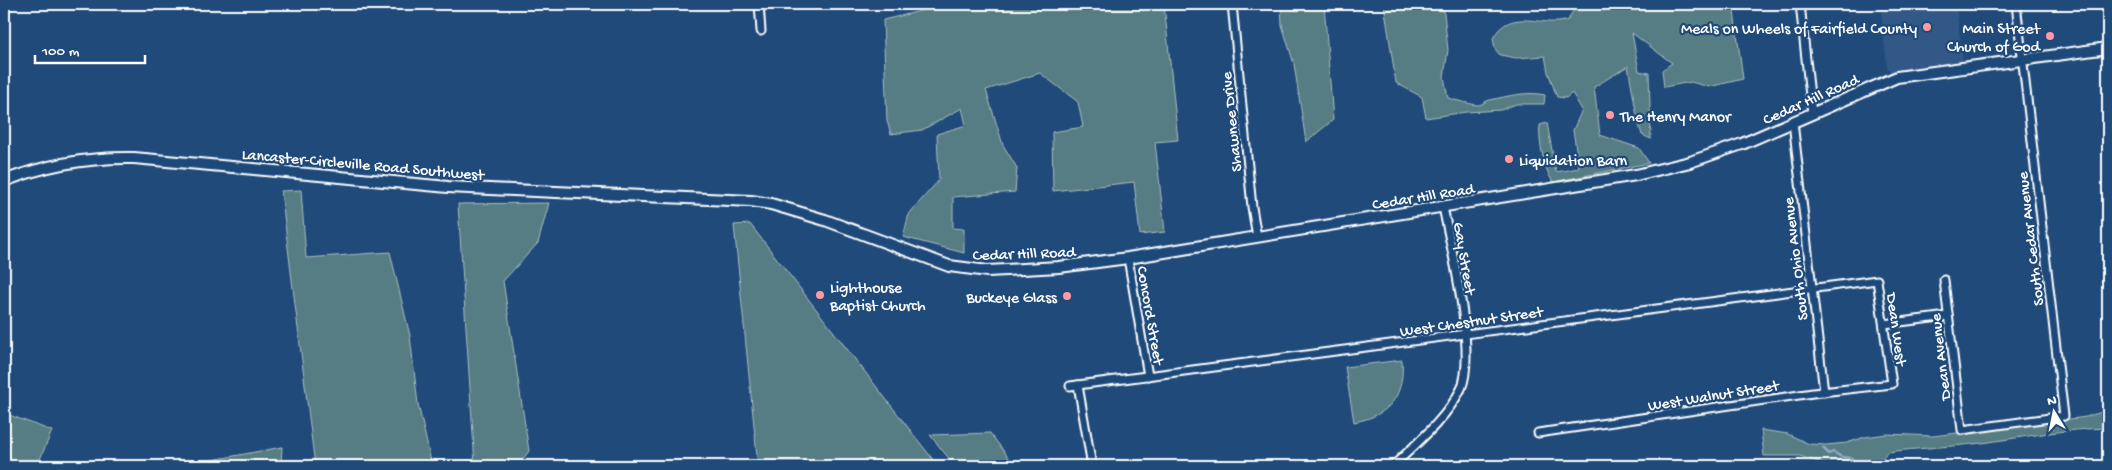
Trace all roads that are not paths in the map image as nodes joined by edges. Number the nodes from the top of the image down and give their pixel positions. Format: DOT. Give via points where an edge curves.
graph roads {
  1 [pos="759,4"];
  2 [pos="1232,4"];
  3 [pos="1800,4"];
  4 [pos="2016,4"];
  5 [pos="762,31"];
  6 [pos="2108,48"];
  7 [pos="2022,59"];
  8 [pos="1812,114"];
  9 [pos="1793,122"];
  10 [pos="4,181"];
  11 [pos="735,200"];
  12 [pos="1443,207"];
  13 [pos="1257,238"];
  14 [pos="1128,258"];
  15 [pos="1944,280"];
  16 [pos="1875,281"];
  17 [pos="1812,288"];
  18 [pos="1948,316"];
  19 [pos="1884,324"];
  20 [pos="1466,335"];
  21 [pos="1148,376"];
  22 [pos="1892,384"];
  23 [pos="1824,392"];
  24 [pos="1962,430"];
  25 [pos="1538,433"];
  26 [pos="1092,466"];
  27 [pos="1393,466"];
  1 -- 5 [label="street"];
  2 -- 13 [label="street, Shawnee Drive"];
  3 -- 8 [label="street"];
  4 -- 7 [label="street, South Cedar Avenue"];
  6 -- 7 [label="main road, Cedar Hill Road"];
  7 -- 8 [label="main road, Cedar Hill Road" via="1897,77"];
  7 -- 24 [label="street, South Cedar Avenue" via="2064,416"];
  8 -- 9 [label="main road, Cedar Hill Road"];
  9 -- 12 [label="main road, Cedar Hill Road" via="1742,144 1668,168"];
  9 -- 17 [label="street, South Ohio Avenue"];
  10 -- 11 [label="main road, Lancaster-Circleville Road Southwest" via="61,163 124,158 448,187"];
  11 -- 14 [label="main road, Cedar Hill Road" via="771,204 825,220 960,268 1059,267"];
  12 -- 13 [label="main road, Cedar Hill Road"];
  12 -- 20 [label="street, Gay Street"];
  13 -- 14 [label="main road, Cedar Hill Road"];
  14 -- 21 [label="street, Concord Street"];
  15 -- 18 [label="street, Dean Avenue"];
  16 -- 17 [label="street, West Chestnut Street"];
  16 -- 19 [label="street, Dean West" via="1878,280"];
  17 -- 20 [label="street, West Chestnut Street"];
  17 -- 23 [label="street, South Ohio Avenue"];
  18 -- 19 [label="street"];
  18 -- 24 [label="street, Dean Avenue"];
  19 -- 22 [label="street, Dean West"];
  20 -- 21 [label="street, West Chestnut Street"];
  20 -- 27 [label="street, Gay Street" via="1466,365 1457,397 1435,425"];
  21 -- 26 [label="street, West Chestnut Street" via="1074,386"];
  22 -- 23 [label="street, West Walnut Street"];
  23 -- 25 [label="street, West Walnut Street"];
}
